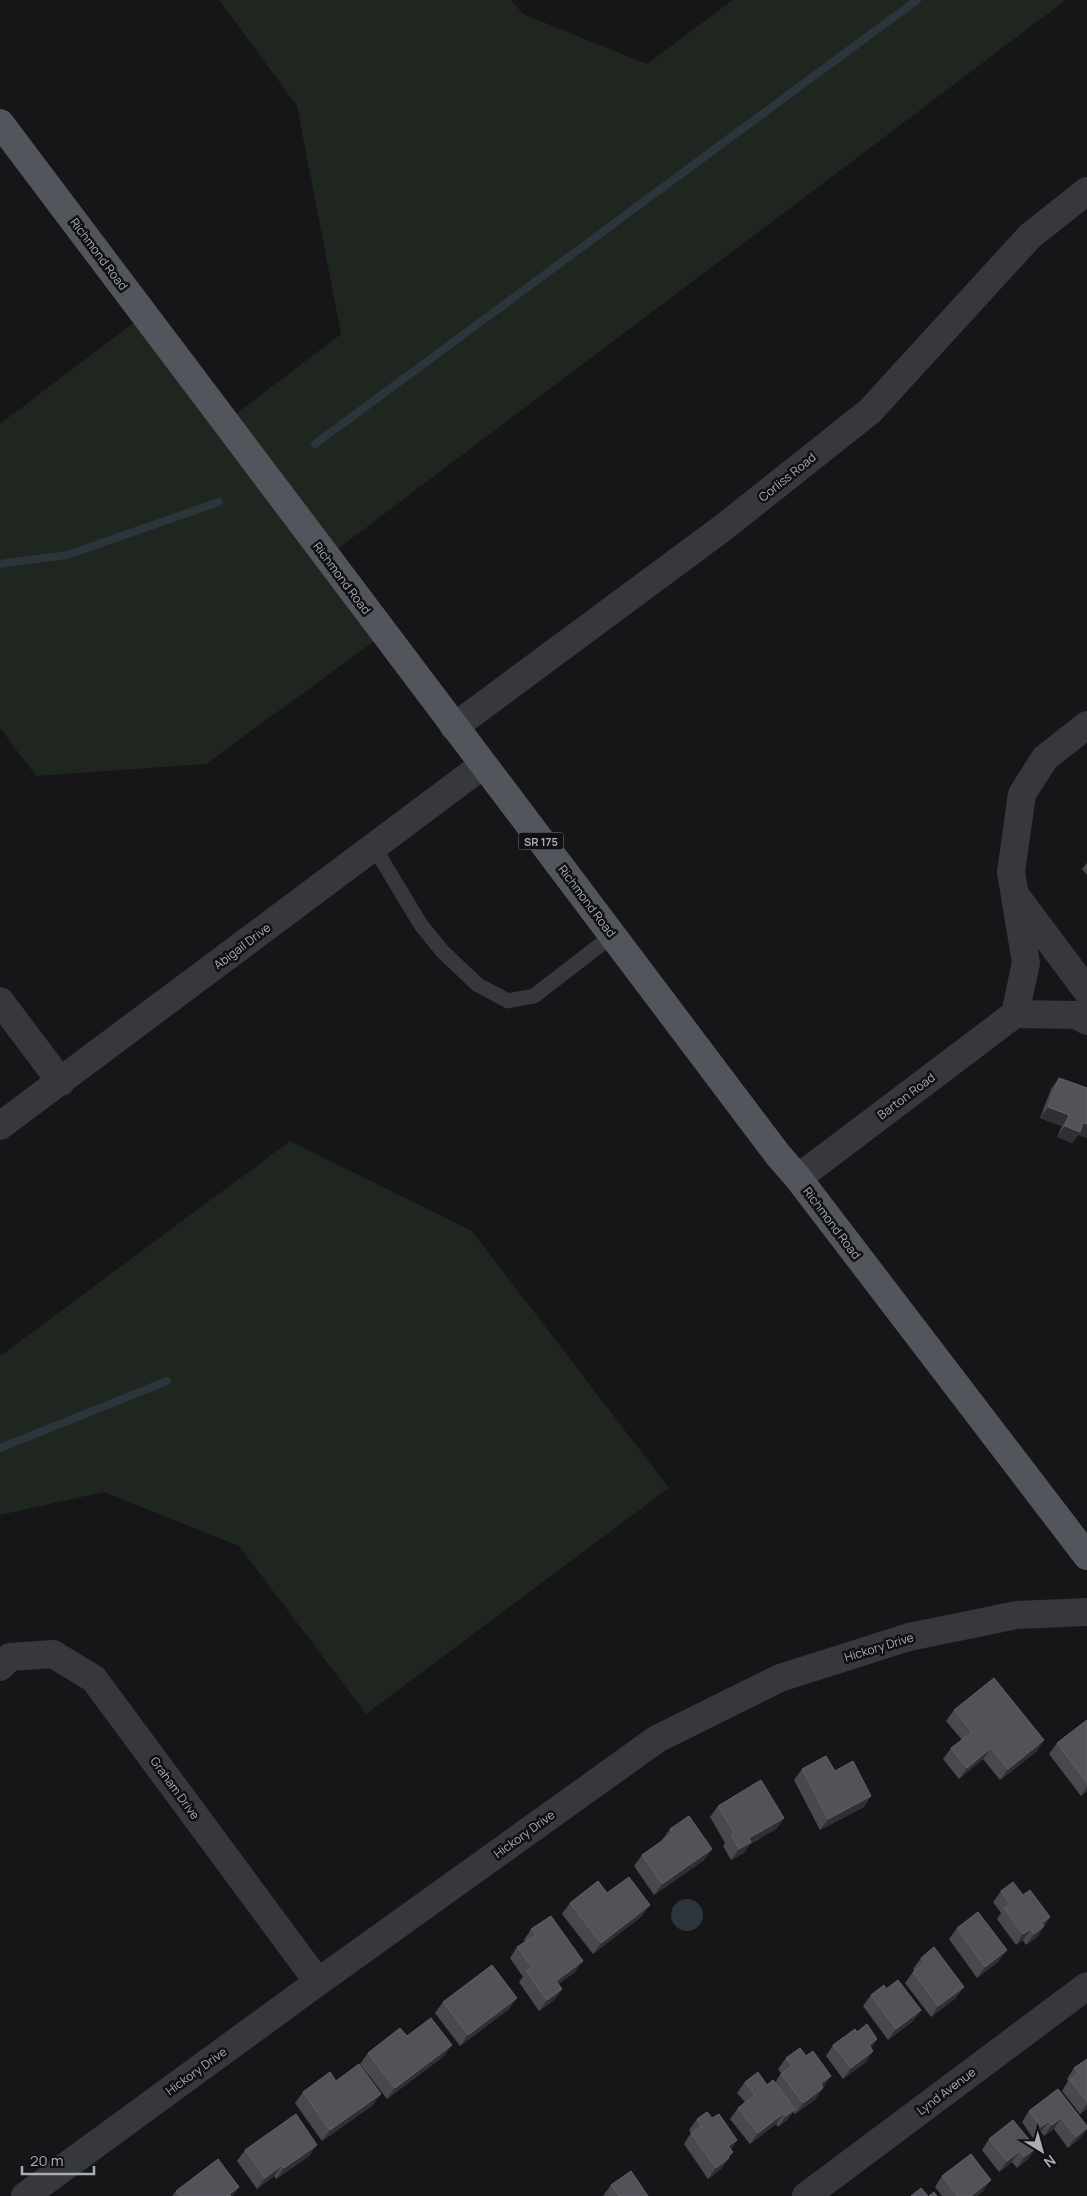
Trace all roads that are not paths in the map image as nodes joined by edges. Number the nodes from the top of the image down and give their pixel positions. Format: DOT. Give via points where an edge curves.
graph roads {
  1 [pos="0,123"];
  2 [pos="1087,191"];
  3 [pos="1087,725"];
  4 [pos="454,727"];
  5 [pos="483,765"];
  6 [pos="374,847"];
  7 [pos="1014,892"];
  8 [pos="613,935"];
  9 [pos="1079,981"];
  10 [pos="0,1001"];
  11 [pos="1015,1014"];
  12 [pos="1087,1021"];
  13 [pos="61,1082"];
  14 [pos="0,1126"];
  15 [pos="798,1178"];
  16 [pos="1087,1556"];
  17 [pos="1087,1612"];
  18 [pos="0,1667"];
  19 [pos="318,1982"];
  20 [pos="1087,1986"];
  21 [pos="25,2196"];
  22 [pos="806,2196"];
  1 -- 4 [label="main road, Richmond Road / SR 175"];
  2 -- 4 [label="street, Corliss Road" via="1030,236 870,411 724,527"];
  3 -- 7 [label="street" via="1046,758 1022,794 1011,872"];
  4 -- 5 [label="main road, Richmond Road / SR 175"];
  5 -- 6 [label="street, Abigail Drive"];
  5 -- 8 [label="main road, Richmond Road / SR 175"];
  6 -- 8 [label="lane" via="421,925 443,952 478,986 508,1001 534,996"];
  6 -- 13 [label="street, Abigail Drive"];
  7 -- 9 [label="street"];
  7 -- 11 [label="street" via="1026,963"];
  8 -- 15 [label="main road, Richmond Road / SR 175"];
  10 -- 13 [label="street"];
  11 -- 12 [label="street" via="1076,1015"];
  11 -- 15 [label="street, Barton Road"];
  13 -- 14 [label="street, Abigail Drive"];
  15 -- 16 [label="main road, Richmond Road / SR 175"];
  17 -- 19 [label="street, Hickory Drive" via="1017,1615 909,1637 780,1678 657,1739"];
  18 -- 19 [label="street, Graham Drive" via="10,1657 53,1654 94,1679"];
  19 -- 21 [label="street, Hickory Drive"];
  20 -- 22 [label="street, Lynd Avenue"];
}
